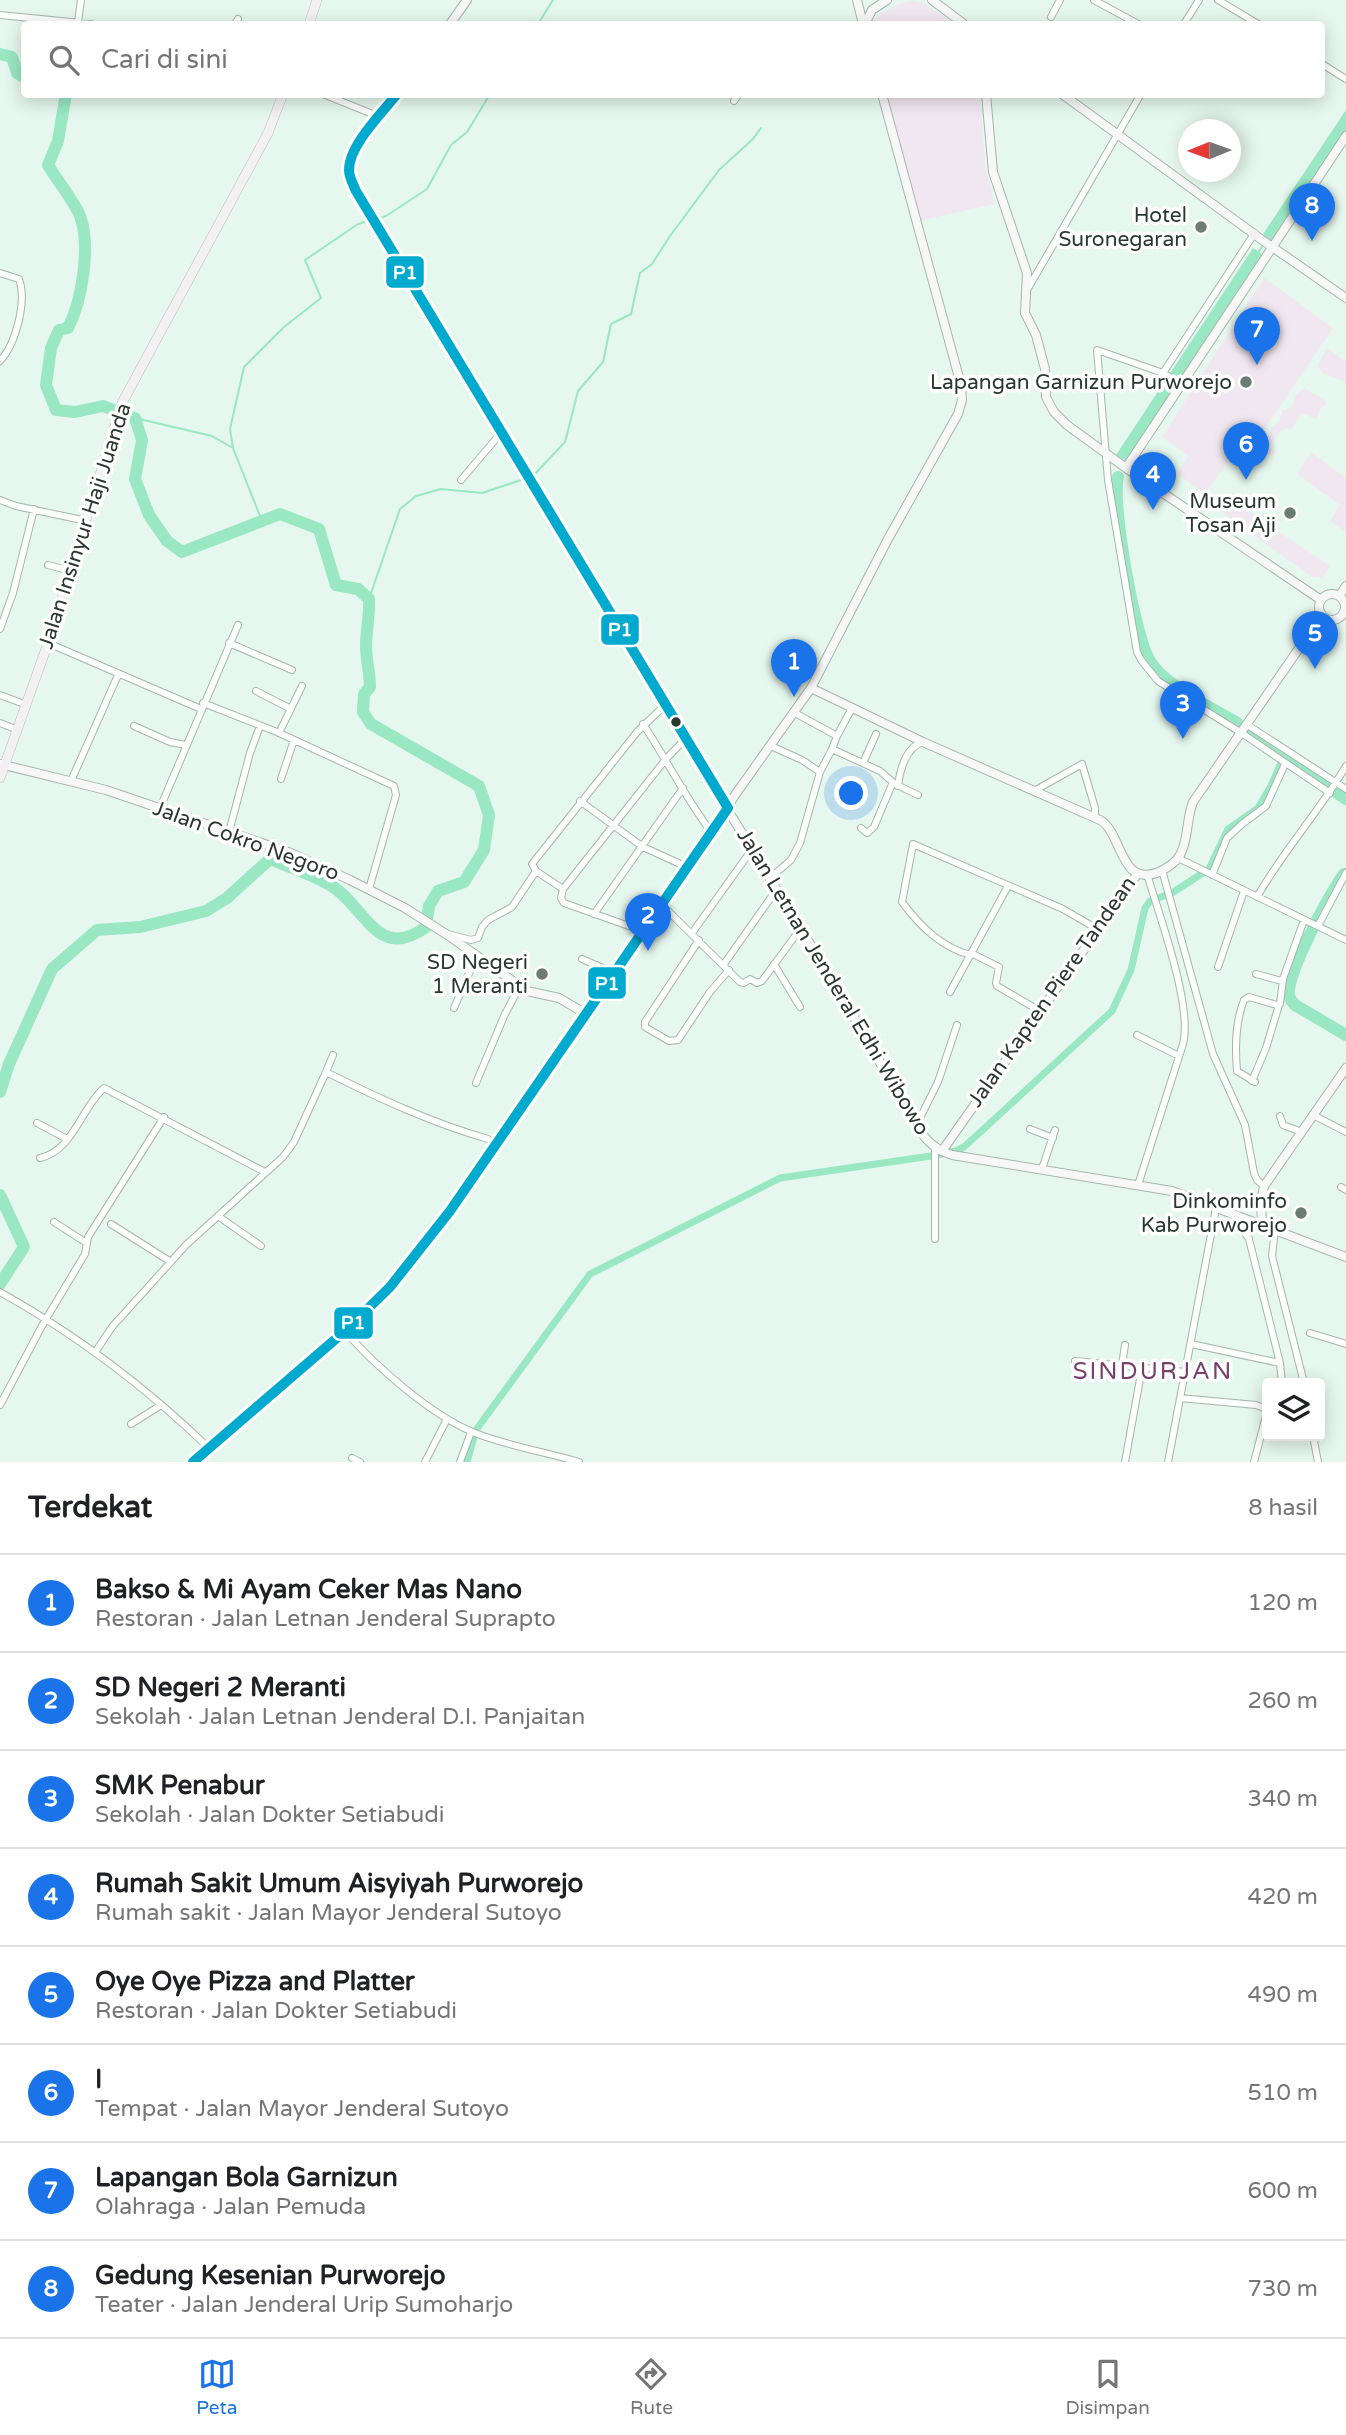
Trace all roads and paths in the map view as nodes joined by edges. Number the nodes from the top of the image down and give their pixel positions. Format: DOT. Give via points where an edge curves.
graph roads {
  1 [pos="81,0"];
  2 [pos="317,0"];
  3 [pos="467,0"];
  4 [pos="857,0"];
  5 [pos="887,0"];
  6 [pos="932,0"];
  7 [pos="1060,0"];
  8 [pos="1094,0"];
  9 [pos="1199,0"];
  10 [pos="1218,0"];
  11 [pos="0,15"];
  12 [pos="1051,17"];
  13 [pos="45,21"];
  14 [pos="78,21"];
  15 [pos="310,21"];
  16 [pos="452,21"];
  17 [pos="863,21"];
  18 [pos="866,21"];
  19 [pos="960,21"];
  20 [pos="1132,21"];
  21 [pos="1186,21"];
  22 [pos="1253,21"];
  23 [pos="1325,66"];
  24 [pos="1346,79"];
  25 [pos="282,98"];
  26 [pos="333,98"];
  27 [pos="394,98"];
  28 [pos="883,98"];
  29 [pos="986,98"];
  30 [pos="1068,98"];
  31 [pos="1139,98"];
  32 [pos="380,117"];
  33 [pos="1119,135"];
  34 [pos="1346,136"];
  35 [pos="1255,234"];
  36 [pos="1271,246"];
  37 [pos="0,273"];
  38 [pos="1027,290"];
  39 [pos="1346,298"];
  40 [pos="0,361"];
  41 [pos="1165,374"];
  42 [pos="1180,383"];
  43 [pos="501,433"];
  44 [pos="1110,456"];
  45 [pos="1124,467"];
  46 [pos="461,480"];
  47 [pos="0,500"];
  48 [pos="34,509"];
  49 [pos="87,521"];
  50 [pos="48,565"];
  51 [pos="71,571"];
  52 [pos="1346,586"];
  53 [pos="1339,596"];
  54 [pos="1321,600"];
  55 [pos="1322,615"];
  56 [pos="1344,616"];
  57 [pos="238,625"];
  58 [pos="0,629"];
  59 [pos="48,643"];
  60 [pos="229,643"];
  61 [pos="292,670"];
  62 [pos="118,675"];
  63 [pos="302,686"];
  64 [pos="811,688"];
  65 [pos="256,691"];
  66 [pos="0,695"];
  67 [pos="27,705"];
  68 [pos="665,705"];
  69 [pos="202,706"];
  70 [pos="852,708"];
  71 [pos="291,709"];
  72 [pos="795,713"];
  73 [pos="0,723"];
  74 [pos="643,724"];
  75 [pos="1247,724"];
  76 [pos="134,726"];
  77 [pos="260,726"];
  78 [pos="18,730"];
  79 [pos="1240,732"];
  80 [pos="279,733"];
  81 [pos="876,734"];
  82 [pos="837,736"];
  83 [pos="685,738"];
  84 [pos="294,740"];
  85 [pos="923,741"];
  86 [pos="186,745"];
  87 [pos="771,746"];
  88 [pos="832,749"];
  89 [pos="666,759"];
  90 [pos="863,763"];
  91 [pos="1283,763"];
  92 [pos="2,765"];
  93 [pos="1346,766"];
  94 [pos="820,772"];
  95 [pos="0,778"];
  96 [pos="281,779"];
  97 [pos="72,781"];
  98 [pos="1336,783"];
  99 [pos="895,784"];
  100 [pos="683,788"];
  101 [pos="1346,789"];
  102 [pos="1034,792"];
  103 [pos="1331,792"];
  104 [pos="918,795"];
  105 [pos="580,801"];
  106 [pos="160,808"];
  107 [pos="727,808"];
  108 [pos="1095,818"];
  109 [pos="613,825"];
  110 [pos="861,828"];
  111 [pos="229,832"];
  112 [pos="712,832"];
  113 [pos="643,847"];
  114 [pos="753,848"];
  115 [pos="1178,858"];
  116 [pos="687,867"];
  117 [pos="1162,870"];
  118 [pos="536,871"];
  119 [pos="1138,873"];
  120 [pos="1346,873"];
  121 [pos="1147,874"];
  122 [pos="1211,874"];
  123 [pos="771,877"];
  124 [pos="1008,886"];
  125 [pos="369,889"];
  126 [pos="564,889"];
  127 [pos="778,889"];
  128 [pos="1244,891"];
  129 [pos="1257,897"];
  130 [pos="661,904"];
  131 [pos="594,914"];
  132 [pos="1305,920"];
  133 [pos="1317,926"];
  134 [pos="801,928"];
  135 [pos="1099,930"];
  136 [pos="643,931"];
  137 [pos="692,933"];
  138 [pos="446,934"];
  139 [pos="699,940"];
  140 [pos="1346,940"];
  141 [pos="971,954"];
  142 [pos="477,956"];
  143 [pos="582,959"];
  144 [pos="724,964"];
  145 [pos="774,964"];
  146 [pos="1217,967"];
  147 [pos="729,970"];
  148 [pos="614,973"];
  149 [pos="1256,974"];
  150 [pos="1282,982"];
  151 [pos="520,986"];
  152 [pos="950,992"];
  153 [pos="1279,1005"];
  154 [pos="800,1007"];
  155 [pos="454,1008"];
  156 [pos="1041,1011"];
  157 [pos="586,1014"];
  158 [pos="957,1025"];
  159 [pos="1136,1035"];
  160 [pos="333,1055"];
  161 [pos="1179,1056"];
  162 [pos="1346,1068"];
  163 [pos="326,1072"];
  164 [pos="476,1083"];
  165 [pos="1280,1115"];
  166 [pos="1313,1115"];
  167 [pos="164,1118"];
  168 [pos="37,1123"];
  169 [pos="916,1126"];
  170 [pos="1030,1129"];
  171 [pos="1055,1130"];
  172 [pos="1301,1132"];
  173 [pos="1346,1132"];
  174 [pos="1052,1138"];
  175 [pos="66,1139"];
  176 [pos="488,1139"];
  177 [pos="941,1153"];
  178 [pos="40,1158"];
  179 [pos="1042,1168"];
  180 [pos="265,1172"];
  181 [pos="1138,1185"];
  182 [pos="1264,1186"];
  183 [pos="1216,1208"];
  184 [pos="1231,1213"];
  185 [pos="218,1216"];
  186 [pos="54,1222"];
  187 [pos="110,1224"];
  188 [pos="1262,1226"];
  189 [pos="1275,1230"];
  190 [pos="935,1240"];
  191 [pos="85,1242"];
  192 [pos="261,1245"];
  193 [pos="1346,1257"];
  194 [pos="171,1262"];
  195 [pos="2,1293"];
  196 [pos="46,1319"];
  197 [pos="345,1331"];
  198 [pos="1310,1332"];
  199 [pos="1191,1344"];
  200 [pos="1346,1344"];
  201 [pos="1125,1345"];
  202 [pos="96,1351"];
  203 [pos="1075,1361"];
  204 [pos="1280,1363"];
  205 [pos="1122,1365"];
  206 [pos="1142,1367"];
  207 [pos="1185,1372"];
  208 [pos="1281,1378"];
  209 [pos="1303,1378"];
  210 [pos="1180,1398"];
  211 [pos="0,1405"];
  212 [pos="161,1405"];
  213 [pos="1262,1408"];
  214 [pos="447,1419"];
  215 [pos="131,1424"];
  216 [pos="1262,1430"];
  217 [pos="474,1433"];
  218 [pos="1314,1441"];
  219 [pos="211,1449"];
  220 [pos="352,1458"];
  221 [pos="193,1462"];
  222 [pos="360,1462"];
  223 [pos="425,1462"];
  224 [pos="460,1462"];
  225 [pos="579,1462"];
  226 [pos="1125,1462"];
  227 [pos="1168,1462"];
  228 [pos="1254,1462"];
  229 [pos="1318,1462"];
  1 -- 14 [label="street"];
  2 -- 15 [label="main road"];
  3 -- 16 [label="street"];
  4 -- 17 [label="street"];
  5 -- 18 [label="street"];
  6 -- 19 [label="street"];
  7 -- 12 [label="street"];
  8 -- 20 [label="street"];
  9 -- 21 [label="street"];
  10 -- 22 [label="street"];
  11 -- 13 [label="street"];
  23 -- 24 [label="street"];
  25 -- 49 [label="main road, Jalan Insinyur Haji Juanda" via="268,133 122,403"];
  26 -- 32 [label="street"];
  27 -- 32 [label="street"];
  28 -- 64 [label="street" via="962,400"];
  29 -- 38 [label="street" via="993,172 1027,273"];
  30 -- 33 [label="street"];
  31 -- 33 [label="street"];
  32 -- 43 [label="street, Jalan Letnan Jenderal Edhi Wibowo" via="359,144 349,168 356,191"];
  33 -- 35 [label="street"];
  33 -- 38 [label="street"];
  34 -- 36 [label="street"];
  35 -- 36 [label="street"];
  35 -- 41 [label="street"];
  36 -- 39 [label="street"];
  36 -- 42 [label="street"];
  37 -- 40 [label="street" via="19,279 22,308"];
  38 -- 44 [label="street" via="1025,313 1036,335 1050,405 1067,425"];
  41 -- 42 [label="street"];
  41 -- 44 [label="street" via="1097,350"];
  42 -- 45 [label="street"];
  43 -- 46 [label="street"];
  43 -- 68 [label="street, Jalan Letnan Jenderal Edhi Wibowo"];
  44 -- 45 [label="street"];
  44 -- 79 [label="street" via="1108,480 1137,652 1158,681"];
  45 -- 54 [label="street"];
  47 -- 48 [label="street"];
  48 -- 49 [label="street"];
  48 -- 58 [label="street"];
  49 -- 51 [label="main road, Jalan Insinyur Haji Juanda"];
  50 -- 51 [label="street"];
  51 -- 59 [label="main road, Jalan Insinyur Haji Juanda"];
  52 -- 53 [label="street"];
  53 -- 54 [label="street" via="1329,594"];
  53 -- 56 [label="street"];
  54 -- 55 [label="street"];
  55 -- 56 [label="street" via="1332,620"];
  55 -- 75 [label="street"];
  57 -- 60 [label="street"];
  59 -- 62 [label="street"];
  59 -- 67 [label="main road, Jalan Insinyur Haji Juanda"];
  60 -- 61 [label="street"];
  60 -- 69 [label="street"];
  62 -- 69 [label="street"];
  62 -- 97 [label="street"];
  63 -- 71 [label="street"];
  64 -- 70 [label="street, Jalan Kapten Piere Tandean"];
  64 -- 72 [label="street"];
  65 -- 71 [label="street"];
  66 -- 67 [label="street"];
  67 -- 78 [label="main road, Jalan Insinyur Haji Juanda"];
  68 -- 74 [label="street"];
  68 -- 83 [label="street, Jalan Letnan Jenderal Edhi Wibowo"];
  69 -- 77 [label="street"];
  69 -- 86 [label="street"];
  70 -- 82 [label="street"];
  70 -- 85 [label="street, Jalan Kapten Piere Tandean"];
  71 -- 80 [label="street"];
  72 -- 82 [label="street"];
  72 -- 87 [label="street"];
  73 -- 78 [label="street"];
  74 -- 89 [label="street"];
  74 -- 105 [label="street"];
  75 -- 79 [label="street"];
  75 -- 98 [label="street"];
  76 -- 86 [label="street" via="170,743"];
  77 -- 80 [label="street"];
  77 -- 111 [label="street"];
  78 -- 92 [label="main road, Jalan Insinyur Haji Juanda"];
  79 -- 91 [label="street"];
  79 -- 115 [label="street" via="1193,802"];
  80 -- 84 [label="street"];
  81 -- 90 [label="street"];
  82 -- 88 [label="street"];
  83 -- 89 [label="street"];
  83 -- 107 [label="street, Jalan Letnan Jenderal Edhi Wibowo"];
  84 -- 96 [label="street"];
  84 -- 125 [label="street" via="395,788 394,807"];
  85 -- 99 [label="street" via="902,763"];
  85 -- 102 [label="street, Jalan Kapten Piere Tandean"];
  86 -- 106 [label="street"];
  87 -- 94 [label="street"];
  87 -- 107 [label="street"];
  88 -- 90 [label="street"];
  88 -- 94 [label="street"];
  89 -- 100 [label="street"];
  89 -- 109 [label="street"];
  90 -- 99 [label="street"];
  91 -- 103 [label="street"];
  91 -- 122 [label="street" via="1263,809 1227,838"];
  92 -- 95 [label="main road, Jalan Insinyur Haji Juanda"];
  92 -- 97 [label="street, Jalan Cokro Negoro"];
  93 -- 98 [label="street"];
  94 -- 123 [label="street" via="800,843 791,860"];
  97 -- 106 [label="street, Jalan Cokro Negoro"];
  98 -- 101 [label="street"];
  98 -- 103 [label="street"];
  99 -- 104 [label="street"];
  99 -- 110 [label="street" via="871,831 865,833"];
  100 -- 112 [label="street"];
  100 -- 113 [label="street"];
  102 -- 108 [label="street, Jalan Kapten Piere Tandean"];
  102 -- 108 [label="street" via="1084,765"];
  103 -- 129 [label="street"];
  105 -- 109 [label="street"];
  105 -- 118 [label="street" via="535,859"];
  106 -- 111 [label="street, Jalan Cokro Negoro"];
  107 -- 112 [label="street"];
  107 -- 114 [label="street, Jalan Letnan Jenderal Edhi Wibowo"];
  108 -- 119 [label="street, Jalan Kapten Piere Tandean" via="1109,827 1125,861"];
  109 -- 113 [label="street"];
  109 -- 126 [label="street"];
  111 -- 125 [label="street, Jalan Cokro Negoro" via="291,853"];
  112 -- 116 [label="street"];
  113 -- 116 [label="street"];
  113 -- 131 [label="street"];
  114 -- 123 [label="street, Jalan Letnan Jenderal Edhi Wibowo"];
  114 -- 137 [label="street"];
  115 -- 117 [label="street"];
  115 -- 122 [label="street"];
  116 -- 130 [label="street"];
  117 -- 121 [label="street"];
  117 -- 182 [label="street" via="1213,1054 1245,1125 1254,1173"];
  118 -- 126 [label="street"];
  118 -- 138 [label="street" via="512,908 488,920 478,938"];
  119 -- 121 [label="street"];
  119 -- 135 [label="street, Jalan Kapten Piere Tandean"];
  120 -- 133 [label="street"];
  121 -- 161 [label="street" via="1184,1008 1186,1031"];
  122 -- 128 [label="street"];
  123 -- 127 [label="street, Jalan Letnan Jenderal Edhi Wibowo"];
  124 -- 135 [label="street"];
  124 -- 141 [label="street"];
  124 -- 141 [label="street" via="913,844 902,902 933,936"];
  125 -- 138 [label="street, Jalan Cokro Negoro"];
  126 -- 131 [label="street" via="561,901"];
  127 -- 134 [label="street, Jalan Letnan Jenderal Edhi Wibowo"];
  127 -- 144 [label="street"];
  128 -- 129 [label="street"];
  128 -- 146 [label="street"];
  129 -- 132 [label="street"];
  130 -- 136 [label="street"];
  130 -- 137 [label="street"];
  131 -- 136 [label="street"];
  132 -- 133 [label="street"];
  132 -- 150 [label="street"];
  133 -- 140 [label="street"];
  134 -- 145 [label="street"];
  134 -- 169 [label="street, Jalan Letnan Jenderal Edhi Wibowo"];
  135 -- 156 [label="street, Jalan Kapten Piere Tandean"];
  136 -- 148 [label="street"];
  137 -- 139 [label="street"];
  138 -- 142 [label="street, Jalan Cokro Negoro"];
  139 -- 144 [label="street"];
  139 -- 147 [label="street" via="645,1027 669,1041 678,1040"];
  141 -- 152 [label="street"];
  141 -- 156 [label="street" via="999,967 997,986"];
  142 -- 151 [label="street, Jalan Cokro Negoro"];
  142 -- 155 [label="street"];
  143 -- 148 [label="street"];
  144 -- 147 [label="street"];
  145 -- 147 [label="street" via="760,983 752,979 742,983"];
  145 -- 154 [label="street"];
  148 -- 157 [label="street"];
  149 -- 150 [label="street"];
  150 -- 153 [label="street"];
  151 -- 157 [label="street, Jalan Cokro Negoro" via="566,1001"];
  151 -- 164 [label="street"];
  153 -- 153 [label="street" via="1266,1048 1253,1081 1237,1071 1239,1012 1249,997"];
  156 -- 177 [label="street, Jalan Kapten Piere Tandean"];
  157 -- 197 [label="street" via="436,1231 390,1287"];
  158 -- 169 [label="street" via="938,1082"];
  159 -- 161 [label="street"];
  160 -- 163 [label="street"];
  161 -- 181 [label="street"];
  162 -- 166 [label="street"];
  163 -- 176 [label="street"];
  163 -- 180 [label="street" via="289,1150"];
  165 -- 172 [label="street" via="1283,1125"];
  166 -- 172 [label="street"];
  166 -- 173 [label="street"];
  167 -- 175 [label="street" via="104,1088"];
  167 -- 180 [label="street"];
  167 -- 191 [label="street"];
  168 -- 175 [label="street"];
  169 -- 177 [label="street, Jalan Letnan Jenderal Edhi Wibowo"];
  170 -- 174 [label="street"];
  171 -- 174 [label="street"];
  172 -- 182 [label="street"];
  174 -- 179 [label="street"];
  175 -- 178 [label="street" via="52,1154"];
  177 -- 179 [label="street"];
  177 -- 190 [label="street"];
  179 -- 181 [label="street"];
  180 -- 185 [label="street"];
  181 -- 183 [label="street" via="1172,1191"];
  182 -- 188 [label="street"];
  183 -- 184 [label="street"];
  183 -- 199 [label="street"];
  184 -- 188 [label="street"];
  184 -- 204 [label="street" via="1249,1239"];
  185 -- 192 [label="street"];
  185 -- 194 [label="street"];
  186 -- 191 [label="street"];
  187 -- 194 [label="street"];
  188 -- 189 [label="street"];
  189 -- 193 [label="street"];
  189 -- 209 [label="street" via="1272,1256"];
  191 -- 196 [label="street" via="82,1259"];
  194 -- 202 [label="street"];
  195 -- 196 [label="street"];
  196 -- 202 [label="street"];
  196 -- 211 [label="street"];
  197 -- 214 [label="street" via="402,1385"];
  197 -- 219 [label="street"];
  198 -- 200 [label="street"];
  199 -- 204 [label="street"];
  199 -- 207 [label="street"];
  201 -- 205 [label="street"];
  202 -- 212 [label="street"];
  203 -- 205 [label="street"];
  204 -- 208 [label="street"];
  205 -- 206 [label="street"];
  206 -- 207 [label="street"];
  206 -- 226 [label="street"];
  207 -- 210 [label="street"];
  210 -- 213 [label="street"];
  210 -- 227 [label="street"];
  212 -- 215 [label="street"];
  212 -- 219 [label="street"];
  214 -- 217 [label="street"];
  214 -- 223 [label="street"];
  216 -- 228 [label="street"];
  217 -- 224 [label="street"];
  217 -- 225 [label="street"];
  218 -- 229 [label="street"];
  219 -- 221 [label="street"];
  220 -- 222 [label="street"];
}
